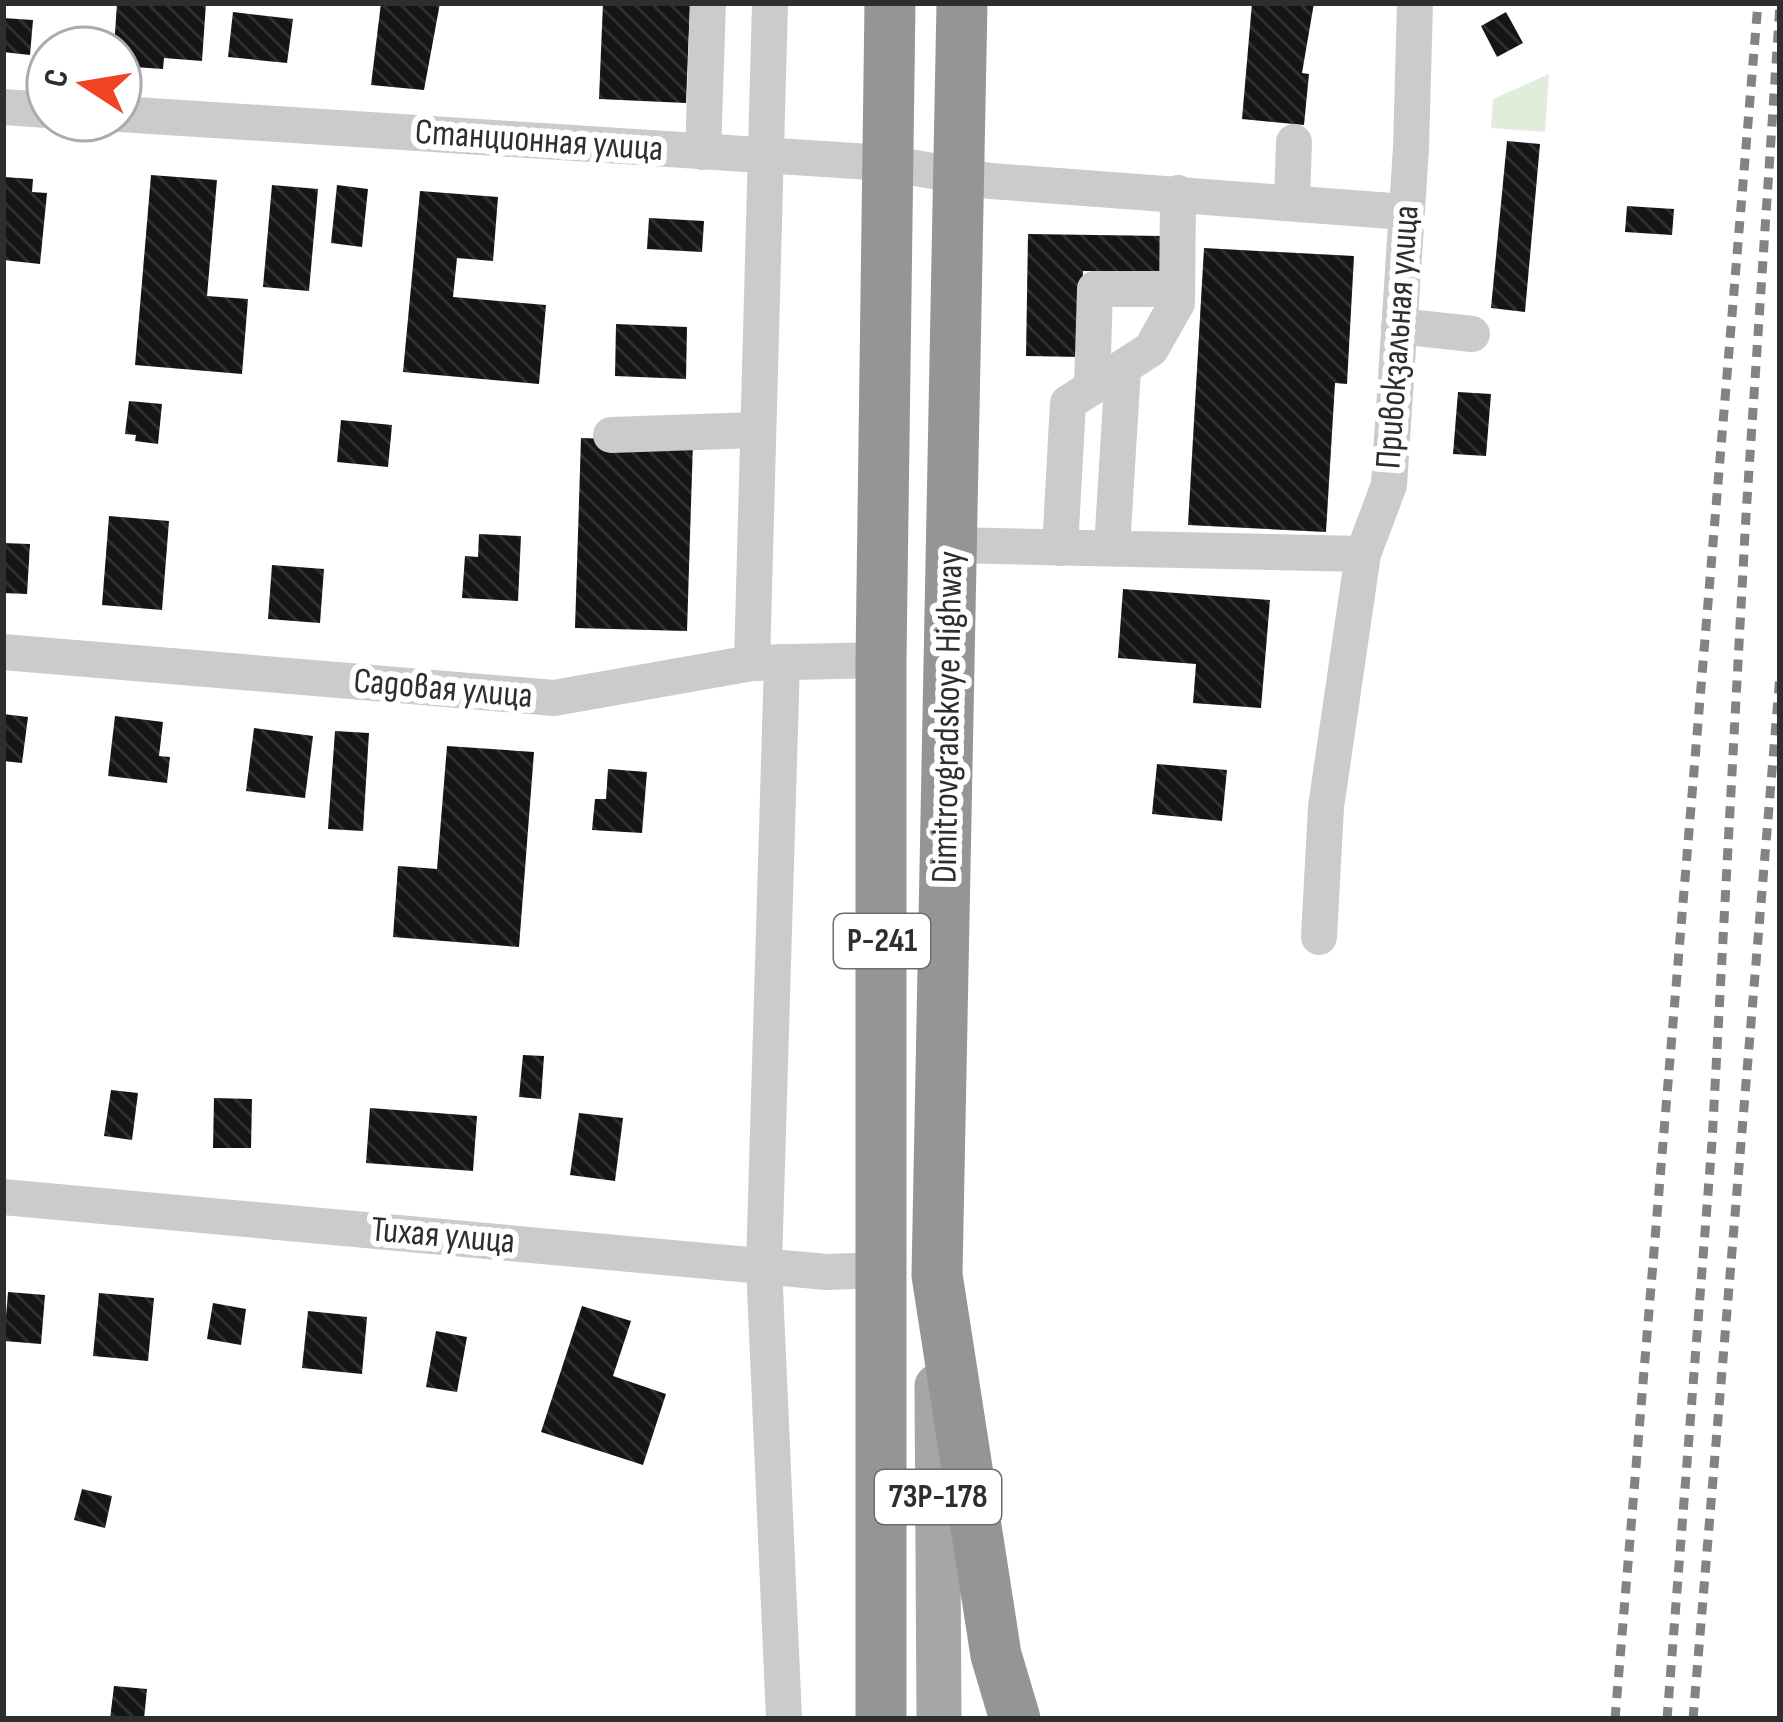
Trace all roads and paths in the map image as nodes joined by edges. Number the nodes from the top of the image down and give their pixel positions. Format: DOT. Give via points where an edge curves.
graph roads {
  1 [pos="708,3"];
  2 [pos="770,3"];
  3 [pos="890,3"];
  4 [pos="962,3"];
  5 [pos="1414,3"];
  6 [pos="144,116"];
  7 [pos="1294,142"];
  8 [pos="703,152"];
  9 [pos="769,156"];
  10 [pos="886,163"];
  11 [pos="957,178"];
  12 [pos="1178,193"];
  13 [pos="1292,201"];
  14 [pos="1405,212"];
  15 [pos="1177,290"];
  16 [pos="1399,326"];
  17 [pos="1472,334"];
  18 [pos="1107,378"];
  19 [pos="757,430"];
  20 [pos="611,435"];
  21 [pos="951,545"];
  22 [pos="1060,548"];
  23 [pos="1112,548"];
  24 [pos="1363,554"];
  25 [pos="3,652"];
  26 [pos="881,660"];
  27 [pos="767,663"];
  28 [pos="1319,937"];
  29 [pos="3,1197"];
  30 [pos="764,1265"];
  31 [pos="882,1270"];
  32 [pos="937,1275"];
  33 [pos="784,1719"];
  34 [pos="881,1719"];
  35 [pos="939,1719"];
  36 [pos="1015,1719"];
  1 -- 8 [label="street"];
  2 -- 9 [label="street"];
  3 -- 10 [label="highway, Dimitrovgradskoye Highway / Р-241"];
  4 -- 11 [label="highway, Dimitrovgradskoye Highway / Р-241"];
  5 -- 14 [label="street, Привокзальная улица"];
  6 -- 8 [label="street, Станционная улица"];
  7 -- 13 [label="street"];
  8 -- 9 [label="street, Станционная улица"];
  9 -- 10 [label="street, Станционная улица"];
  9 -- 19 [label="street"];
  10 -- 11 [label="street, Станционная улица"];
  10 -- 26 [label="highway, Dimitrovgradskoye Highway / Р-241"];
  11 -- 12 [label="street, Станционная улица"];
  11 -- 21 [label="highway, Dimitrovgradskoye Highway / Р-241"];
  12 -- 13 [label="street, Станционная улица"];
  12 -- 15 [label="street"];
  13 -- 14 [label="street, Станционная улица"];
  14 -- 16 [label="street, Привокзальная улица"];
  15 -- 18 [label="street" via="1150,349"];
  15 -- 18 [label="street" via="1095,289"];
  16 -- 17 [label="street"];
  16 -- 24 [label="street, Привокзальная улица" via="1389,485"];
  18 -- 22 [label="street" via="1068,403"];
  18 -- 23 [label="street"];
  19 -- 20 [label="street"];
  19 -- 27 [label="street"];
  21 -- 22 [label="street"];
  21 -- 32 [label="highway, Dimitrovgradskoye Highway / Р-241"];
  22 -- 23 [label="street"];
  23 -- 24 [label="street"];
  24 -- 28 [label="street, Привокзальная улица" via="1326,807"];
  25 -- 27 [label="street, Садовая улица" via="554,698"];
  26 -- 27 [label="street, Садовая улица"];
  26 -- 31 [label="highway, Dimitrovgradskoye Highway / Р-241"];
  27 -- 30 [label="street"];
  29 -- 30 [label="street, Тихая улица"];
  30 -- 31 [label="street, Тихая улица"];
  30 -- 33 [label="street"];
  31 -- 34 [label="highway, Dimitrovgradskoye Highway / Р-241"];
  32 -- 35 [label="main road, Dimitrovgradskoye Highway / 73Р-178"];
  32 -- 36 [label="highway, Р-241" via="995,1654"];
}
